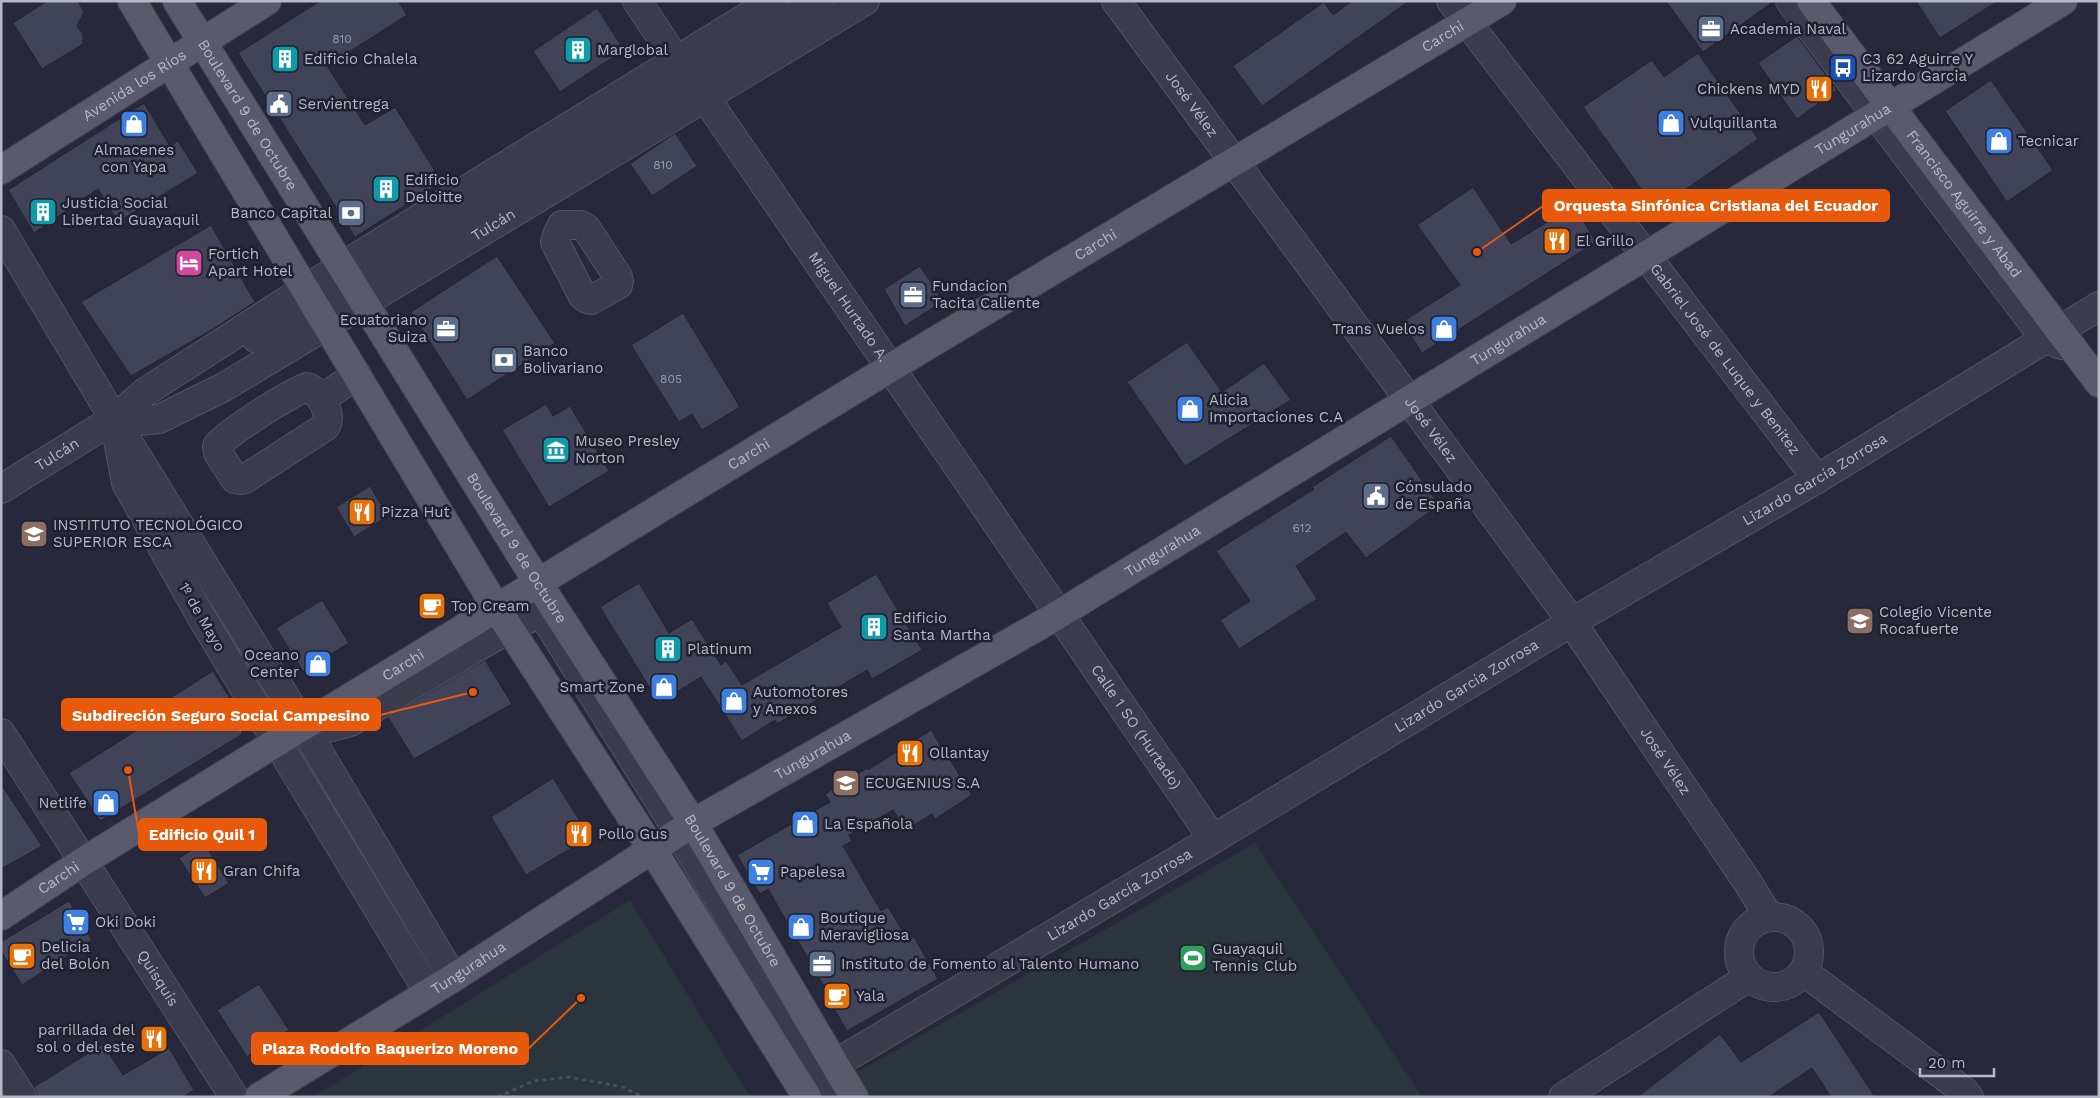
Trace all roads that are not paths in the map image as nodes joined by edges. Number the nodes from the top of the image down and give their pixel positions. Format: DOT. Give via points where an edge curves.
graph roads {
  1 [pos="132,1"];
  2 [pos="177,1"];
  3 [pos="267,1"];
  4 [pos="637,1"];
  5 [pos="773,1"];
  6 [pos="819,1"];
  7 [pos="866,1"];
  8 [pos="1116,1"];
  9 [pos="1451,1"];
  10 [pos="1502,1"];
  11 [pos="1790,1"];
  12 [pos="1811,1"];
  13 [pos="2063,1"];
  14 [pos="1467,22"];
  15 [pos="202,42"];
  16 [pos="169,63"];
  17 [pos="690,78"];
  18 [pos="1883,112"];
  19 [pos="1233,162"];
  20 [pos="1,170"];
  21 [pos="543,195"];
  22 [pos="562,225"];
  23 [pos="1,230"];
  24 [pos="1646,256"];
  25 [pos="353,284"];
  26 [pos="2099,306"];
  27 [pos="315,307"];
  28 [pos="2058,340"];
  29 [pos="890,368"];
  30 [pos="357,375"];
  31 [pos="2099,384"];
  32 [pos="224,387"];
  33 [pos="321,399"];
  34 [pos="1410,400"];
  35 [pos="114,419"];
  36 [pos="248,422"];
  37 [pos="1816,479"];
  38 [pos="1,489"];
  39 [pos="538,583"];
  40 [pos="1058,615"];
  41 [pos="504,618"];
  42 [pos="1572,622"];
  43 [pos="303,726"];
  44 [pos="1,733"];
  45 [pos="277,742"];
  46 [pos="686,828"];
  47 [pos="1213,839"];
  48 [pos="652,849"];
  49 [pos="84,861"];
  50 [pos="1,916"];
  51 [pos="1769,916"];
  52 [pos="1804,972"];
  53 [pos="1749,977"];
  54 [pos="453,978"];
  55 [pos="429,993"];
  56 [pos="1,1064"];
  57 [pos="835,1064"];
  58 [pos="22,1097"];
  59 [pos="234,1097"];
  60 [pos="259,1097"];
  61 [pos="807,1097"];
  62 [pos="826,1097"];
  63 [pos="838,1097"];
  64 [pos="854,1097"];
  65 [pos="1563,1097"];
  66 [pos="1969,1097"];
  1 -- 16 [label="main road"];
  2 -- 15 [label="main road, Boulevard 9 de Octubre"];
  3 -- 15 [label="main road, Avenida los Ríos"];
  4 -- 17 [label="street, Miguel Hurtado A."];
  5 -- 17 [label="street, Tulcán"];
  6 -- 17 [label="street"];
  7 -- 17 [label="street, Tulcán"];
  8 -- 19 [label="street, José Vélez"];
  9 -- 14 [label="street, Gabriel José de Luque y Benitez"];
  10 -- 14 [label="main road, Carchi"];
  11 -- 18 [label="street"];
  12 -- 18 [label="main road, Francisco Aguirre y Abad"];
  13 -- 18 [label="main road, Tungurahua"];
  14 -- 19 [label="main road, Carchi"];
  14 -- 24 [label="street, Gabriel José de Luque y Benitez"];
  15 -- 16 [label="main road, Avenida los Ríos"];
  15 -- 25 [label="main road, Boulevard 9 de Octubre"];
  16 -- 20 [label="main road, Avenida los Ríos"];
  16 -- 27 [label="main road"];
  17 -- 21 [label="street, Tulcán"];
  17 -- 25 [label="street"];
  17 -- 29 [label="street, Miguel Hurtado A."];
  18 -- 24 [label="main road, Tungurahua"];
  18 -- 28 [label="main road, Francisco Aguirre y Abad"];
  19 -- 29 [label="main road, Carchi"];
  19 -- 34 [label="street, José Vélez"];
  21 -- 22 [label="street"];
  21 -- 25 [label="street, Tulcán"];
  23 -- 35 [label="street, 1º de Mayo"];
  24 -- 34 [label="main road, Tungurahua"];
  24 -- 37 [label="street, Gabriel José de Luque y Benitez"];
  25 -- 27 [label="street, Tulcán"];
  25 -- 27 [label="street, Tulcán"];
  25 -- 39 [label="main road, Boulevard 9 de Octubre"];
  26 -- 28 [label="street, Lizardo García Zorrosa"];
  27 -- 30 [label="main road"];
  27 -- 32 [label="street, Tulcán"];
  27 -- 35 [label="street, Tulcán" via="145,392"];
  28 -- 31 [label="main road, Francisco Aguirre y Abad"];
  28 -- 37 [label="street, Lizardo García Zorrosa"];
  29 -- 39 [label="main road, Carchi"];
  29 -- 40 [label="street, Miguel Hurtado A."];
  30 -- 33 [label="street"];
  30 -- 41 [label="main road"];
  32 -- 35 [label="street, Tulcán" via="160,419"];
  32 -- 36 [label="street"];
  33 -- 36 [label="street" via="307,387"];
  33 -- 36 [label="street" via="329,416 325,428 238,480 218,453 217,446"];
  34 -- 40 [label="main road, Tungurahua"];
  34 -- 42 [label="street, José Vélez"];
  35 -- 38 [label="street, Tulcán"];
  35 -- 43 [label="street"];
  35 -- 45 [label="street, 1º de Mayo" via="126,483"];
  37 -- 42 [label="street, Lizardo García Zorrosa"];
  39 -- 41 [label="main road, Carchi"];
  39 -- 46 [label="main road, Boulevard 9 de Octubre"];
  40 -- 46 [label="main road, Tungurahua"];
  40 -- 47 [label="street, Calle 1 SO (Hurtado)"];
  41 -- 43 [label="main road, Carchi"];
  41 -- 43 [label="street" via="484,643 350,722 328,728"];
  41 -- 46 [label="street, Boulevard 9 de Octubre" via="537,616 547,621"];
  41 -- 48 [label="main road"];
  42 -- 47 [label="street, Lizardo García Zorrosa"];
  42 -- 51 [label="street, José Vélez"];
  43 -- 45 [label="main road, Carchi"];
  43 -- 54 [label="street"];
  44 -- 49 [label="street, Quisquís"];
  45 -- 49 [label="main road, Carchi"];
  45 -- 55 [label="street, 1º de Mayo"];
  46 -- 48 [label="main road, Tungurahua"];
  46 -- 57 [label="main road, Boulevard 9 de Octubre"];
  46 -- 63 [label="street, Boulevard 9 de Octubre"];
  47 -- 57 [label="street, Lizardo García Zorrosa"];
  48 -- 54 [label="main road, Tungurahua"];
  48 -- 61 [label="main road"];
  48 -- 62 [label="street, Boulevard 9 de Octubre" via="679,862"];
  49 -- 50 [label="main road, Carchi"];
  49 -- 59 [label="street, Quisquís"];
  51 -- 52 [label="street" via="1792,921 1801,928 1807,938 1809,955"];
  51 -- 53 [label="street" via="1749,926 1740,940 1739,957"];
  52 -- 53 [label="street" via="1784,986 1760,984"];
  52 -- 66 [label="street"];
  53 -- 65 [label="street"];
  54 -- 55 [label="main road, Tungurahua"];
  55 -- 60 [label="main road, Tungurahua"];
  56 -- 58 [label="street"];
  57 -- 64 [label="main road, Boulevard 9 de Octubre"];
}
